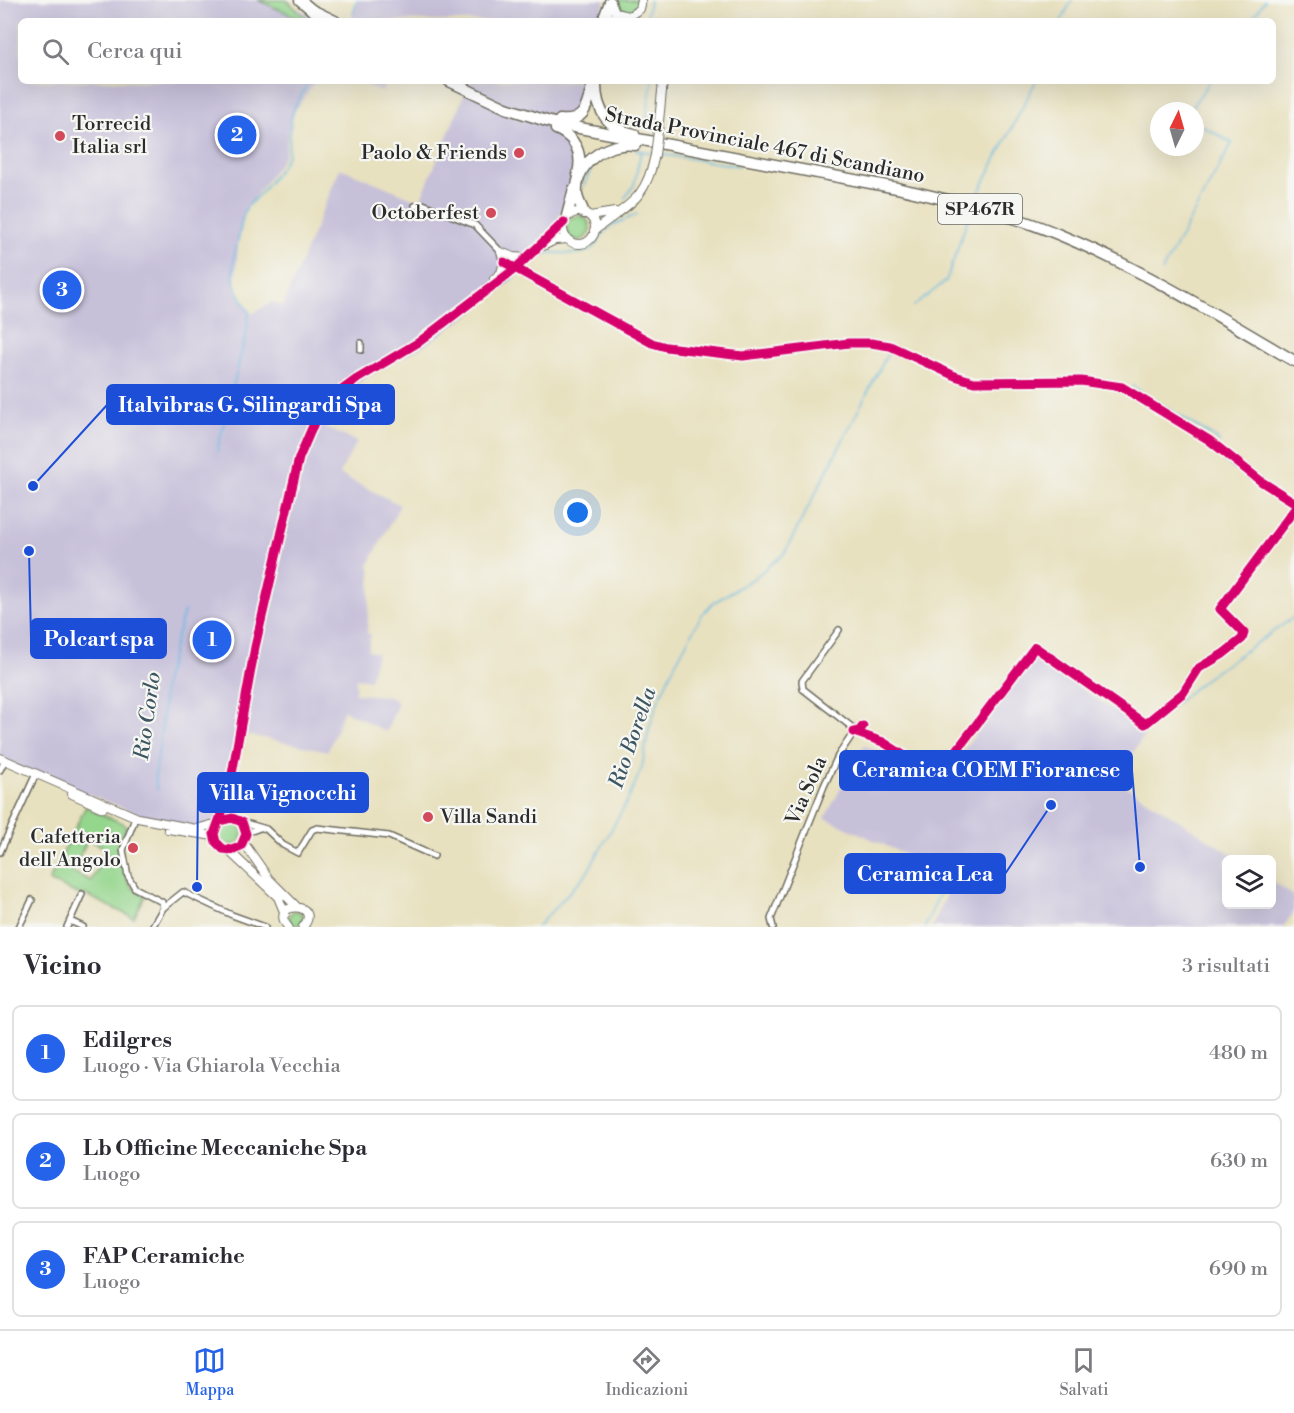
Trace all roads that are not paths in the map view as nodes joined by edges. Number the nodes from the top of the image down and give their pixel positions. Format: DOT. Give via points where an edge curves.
graph roads {
  1 [pos="292,0"];
  2 [pos="300,0"];
  3 [pos="642,0"];
  4 [pos="610,1"];
  5 [pos="640,9"];
  6 [pos="309,12"];
  7 [pos="317,18"];
  8 [pos="326,18"];
  9 [pos="607,18"];
  10 [pos="627,18"];
  11 [pos="642,18"];
  12 [pos="456,84"];
  13 [pos="465,84"];
  14 [pos="594,84"];
  15 [pos="595,84"];
  16 [pos="663,84"];
  17 [pos="494,100"];
  18 [pos="719,155"];
  19 [pos="415,206"];
  20 [pos="620,210"];
  21 [pos="587,215"];
  22 [pos="566,219"];
  23 [pos="594,231"];
  24 [pos="567,239"];
  25 [pos="536,250"];
  26 [pos="501,252"];
  27 [pos="513,257"];
  28 [pos="527,258"];
  29 [pos="504,262"];
  30 [pos="516,268"];
  31 [pos="493,286"];
  32 [pos="361,343"];
  33 [pos="361,350"];
  34 [pos="1294,361"];
  35 [pos="1294,502"];
  36 [pos="1293,511"];
  37 [pos="839,630"];
  38 [pos="863,726"];
  39 [pos="854,732"];
  40 [pos="1,764"];
  41 [pos="34,778"];
  42 [pos="228,795"];
  43 [pos="239,820"];
  44 [pos="134,821"];
  45 [pos="219,822"];
  46 [pos="260,828"];
  47 [pos="246,833"];
  48 [pos="214,836"];
  49 [pos="244,843"];
  50 [pos="228,850"];
  51 [pos="0,852"];
  52 [pos="434,856"];
  53 [pos="82,894"];
  54 [pos="32,900"];
  55 [pos="296,906"];
  56 [pos="163,908"];
  57 [pos="284,915"];
  58 [pos="307,915"];
  59 [pos="69,924"];
  60 [pos="19,927"];
  61 [pos="83,927"];
  62 [pos="152,927"];
  63 [pos="265,927"];
  64 [pos="278,927"];
  65 [pos="288,927"];
  66 [pos="303,927"];
  67 [pos="316,927"];
  68 [pos="773,927"];
  1 -- 6 [label="highway"];
  2 -- 6 [label="highway"];
  3 -- 5 [label="street"];
  4 -- 9 [label="highway"];
  4 -- 10 [label="street" via="613,10"];
  5 -- 10 [label="street"];
  5 -- 11 [label="street"];
  6 -- 7 [label="highway"];
  6 -- 8 [label="highway"];
  12 -- 17 [label="highway, Strada Provinciale 467 di Scandiano / SP467R"];
  13 -- 17 [label="highway, Strada Provinciale 467 di Scandiano / SP467R"];
  14 -- 17 [label="highway" via="584,112 569,122"];
  15 -- 18 [label="highway" via="602,114 617,127"];
  16 -- 20 [label="street, bridge" via="650,176 642,193"];
  17 -- 18 [label="highway, Strada Provinciale 467 di Scandiano / SP467R" via="529,117 553,123"];
  17 -- 22 [label="highway" via="498,106 565,133 573,140 579,168"];
  18 -- 21 [label="highway" via="612,145 592,158 582,172 577,191"];
  18 -- 34 [label="highway, Strada Provinciale 467 di Scandiano / SP467R" via="897,188 1020,220 1118,260"];
  19 -- 26 [label="street" via="423,204 475,225"];
  20 -- 21 [label="street"];
  20 -- 23 [label="street"];
  21 -- 22 [label="street" via="575,212"];
  21 -- 23 [label="street"];
  22 -- 24 [label="street" via="563,231"];
  22 -- 25 [label="street"];
  23 -- 24 [label="street" via="583,243"];
  24 -- 25 [label="street" via="555,240"];
  25 -- 28 [label="street"];
  26 -- 27 [label="street"];
  26 -- 29 [label="street"];
  27 -- 28 [label="street"];
  27 -- 30 [label="street"];
  28 -- 30 [label="street"];
  29 -- 30 [label="street"];
  29 -- 31 [label="street"];
  30 -- 31 [label="street"];
  30 -- 35 [label="street" via="666,347 743,356 871,343 890,345 974,382 1082,381 1122,387 1209,440"];
  31 -- 42 [label="street" via="419,342 351,383 326,405 315,421 299,458 259,631"];
  32 -- 33 [label="street"];
  36 -- 39 [label="street" via="1220,609 1244,633 1242,639 1199,668 1184,693 1145,724 1035,647 938,775 882,742"];
  37 -- 39 [label="street" via="801,685"];
  38 -- 39 [label="street"];
  39 -- 68 [label="street, Via Sola" via="838,756 814,809 771,919"];
  40 -- 41 [label="street"];
  40 -- 45 [label="street" via="138,818 196,829"];
  41 -- 44 [label="street"];
  41 -- 51 [label="street"];
  42 -- 43 [label="street"];
  42 -- 45 [label="street"];
  43 -- 45 [label="street" via="227,818"];
  43 -- 46 [label="street"];
  43 -- 47 [label="street"];
  44 -- 48 [label="street"];
  44 -- 56 [label="street" via="124,845 128,876 135,888 162,902"];
  45 -- 48 [label="street"];
  46 -- 47 [label="street"];
  46 -- 52 [label="street" via="298,854 317,828 389,836"];
  47 -- 49 [label="street"];
  48 -- 50 [label="street" via="219,846"];
  49 -- 50 [label="street"];
  49 -- 55 [label="street" via="269,879"];
  50 -- 57 [label="street" via="278,897"];
  53 -- 59 [label="street"];
  54 -- 60 [label="street"];
  55 -- 57 [label="street"];
  55 -- 58 [label="street"];
  56 -- 62 [label="street"];
  56 -- 63 [label="street" via="183,892"];
  57 -- 64 [label="street"];
  57 -- 65 [label="street"];
  58 -- 66 [label="street"];
  58 -- 67 [label="street"];
  59 -- 61 [label="street"];
}
